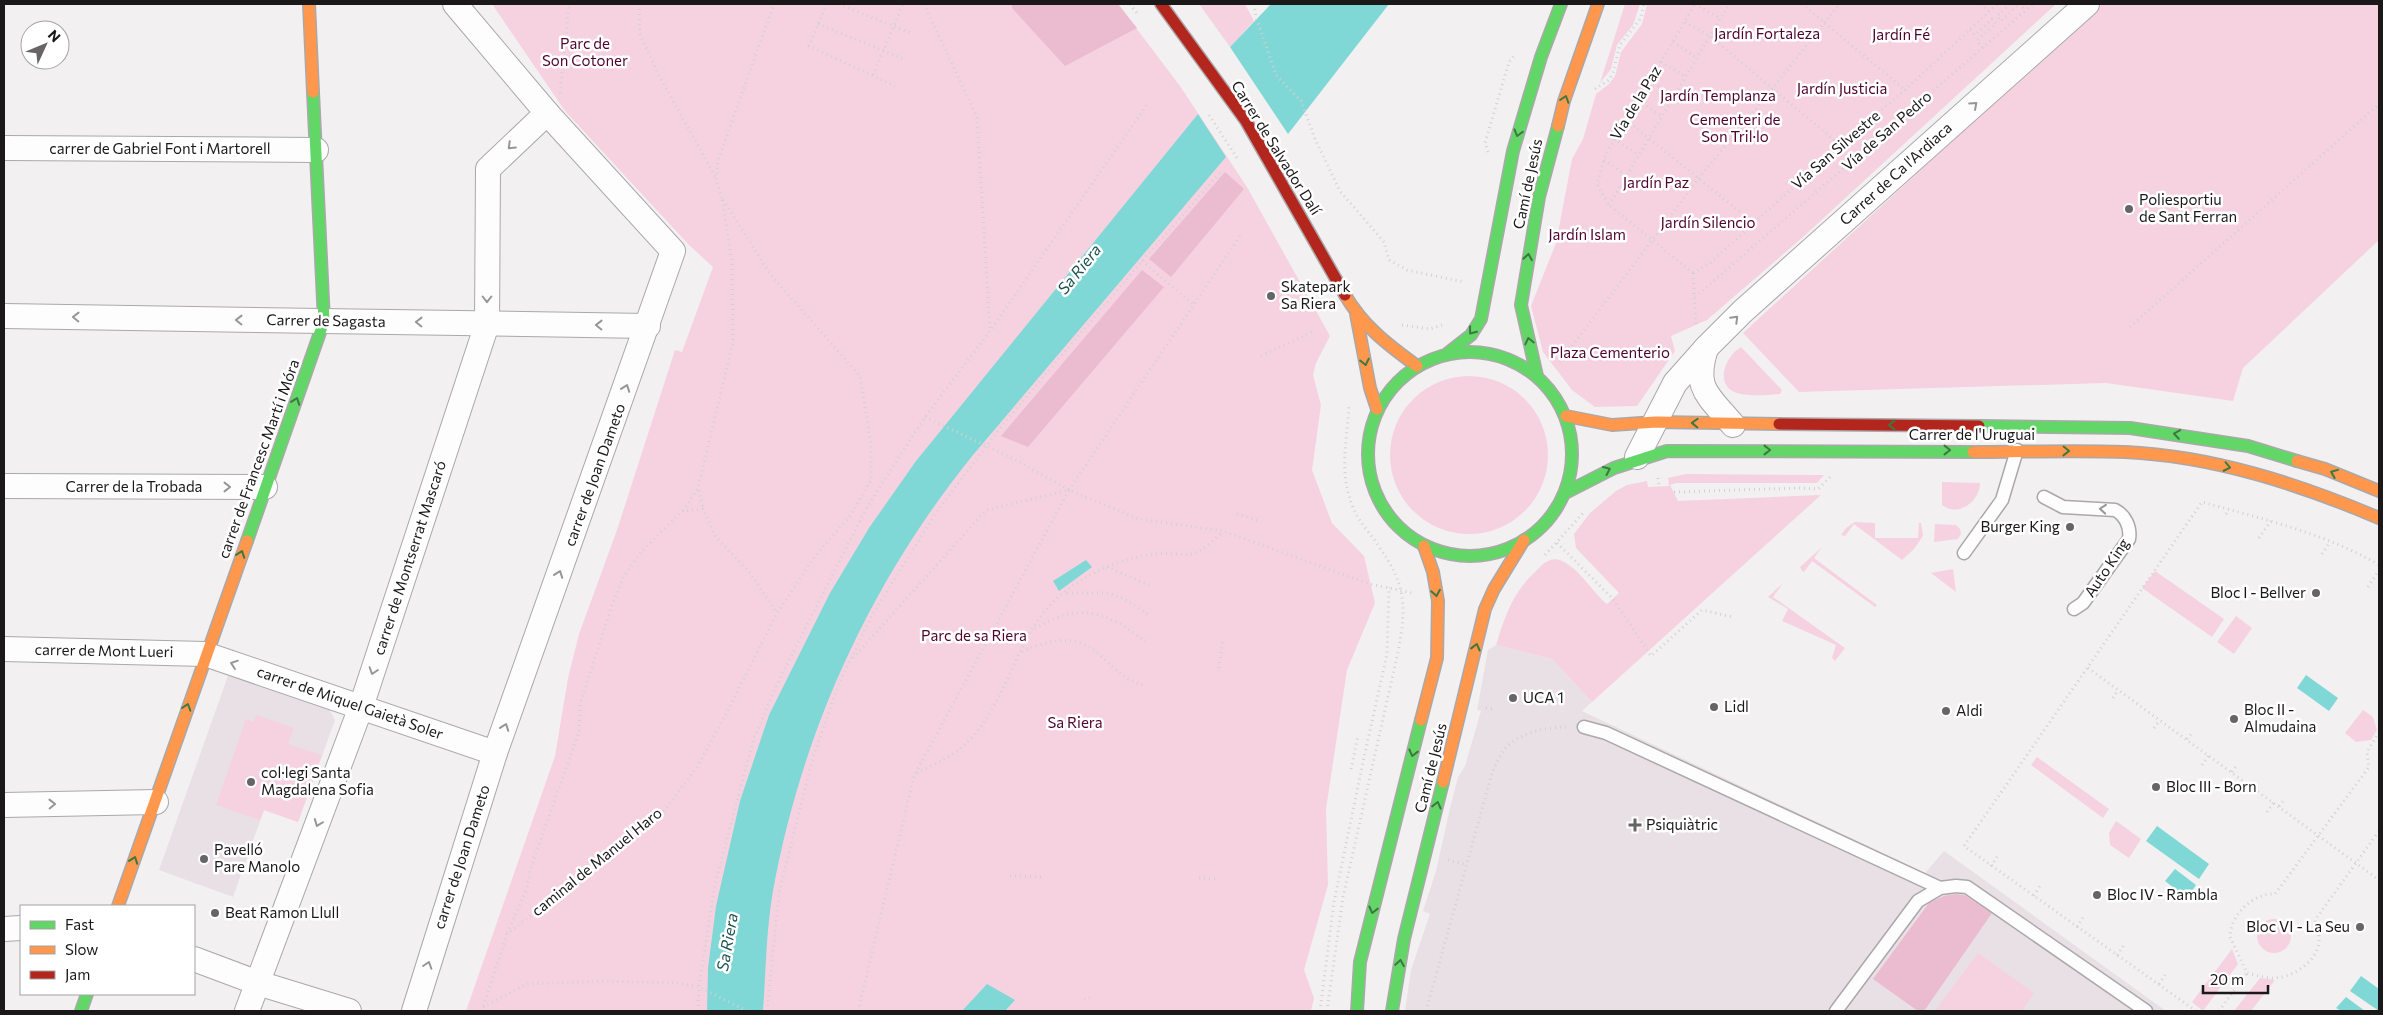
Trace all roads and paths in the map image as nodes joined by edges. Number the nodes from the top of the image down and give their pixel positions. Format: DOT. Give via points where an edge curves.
graph roads {
  1 [pos="309,4"];
  2 [pos="456,4"];
  3 [pos="569,4"];
  4 [pos="639,4"];
  5 [pos="774,4"];
  6 [pos="827,4"];
  7 [pos="838,4"];
  8 [pos="903,4"];
  9 [pos="924,4"];
  10 [pos="1130,4"];
  11 [pos="1161,4"];
  12 [pos="1254,4"];
  13 [pos="1561,4"];
  14 [pos="1598,4"];
  15 [pos="1644,4"];
  16 [pos="1695,4"];
  17 [pos="1730,4"];
  18 [pos="1802,4"];
  19 [pos="1839,4"];
  20 [pos="1981,4"];
  21 [pos="1997,4"];
  22 [pos="2010,4"];
  23 [pos="2019,4"];
  24 [pos="2033,4"];
  25 [pos="2087,4"];
  26 [pos="2026,10"];
  27 [pos="1990,11"];
  28 [pos="1720,19"];
  29 [pos="1142,21"];
  30 [pos="1825,21"];
  31 [pos="1685,22"];
  32 [pos="818,24"];
  33 [pos="894,26"];
  34 [pos="1970,30"];
  35 [pos="913,34"];
  36 [pos="1710,36"];
  37 [pos="1672,42"];
  38 [pos="1983,48"];
  39 [pos="883,51"];
  40 [pos="1697,58"];
  41 [pos="904,60"];
  42 [pos="1661,62"];
  43 [pos="873,75"];
  44 [pos="1686,77"];
  45 [pos="1649,82"];
  46 [pos="895,86"];
  47 [pos="1773,88"];
  48 [pos="1905,90"];
  49 [pos="1593,91"];
  50 [pos="1674,96"];
  51 [pos="1638,101"];
  52 [pos="1148,103"];
  53 [pos="2379,104"];
  54 [pos="553,107"];
  55 [pos="1208,113"];
  56 [pos="1662,116"];
  57 [pos="1626,120"];
  58 [pos="1650,137"];
  59 [pos="1614,139"];
  60 [pos="1840,145"];
  61 [pos="4,148"];
  62 [pos="316,150"];
  63 [pos="1639,155"];
  64 [pos="1239,160"];
  65 [pos="1604,160"];
  66 [pos="1220,173"];
  67 [pos="1627,176"];
  68 [pos="1699,178"];
  69 [pos="716,179"];
  70 [pos="722,198"];
  71 [pos="1609,205"];
  72 [pos="1754,223"];
  73 [pos="1240,236"];
  74 [pos="1652,238"];
  75 [pos="1142,261"];
  76 [pos="1693,272"];
  77 [pos="1472,284"];
  78 [pos="1694,297"];
  79 [pos="1194,305"];
  80 [pos="1356,314"];
  81 [pos="4,316"];
  82 [pos="324,321"];
  83 [pos="487,324"];
  84 [pos="648,326"];
  85 [pos="2130,327"];
  86 [pos="990,331"];
  87 [pos="1314,331"];
  88 [pos="1702,336"];
  89 [pos="1448,353"];
  90 [pos="1261,356"];
  91 [pos="1558,365"];
  92 [pos="1417,366"];
  93 [pos="1537,376"];
  94 [pos="1349,400"];
  95 [pos="1377,409"];
  96 [pos="1566,416"];
  97 [pos="925,417"];
  98 [pos="1656,422"];
  99 [pos="1733,425"];
  100 [pos="2017,450"];
  101 [pos="1637,457"];
  102 [pos="1834,473"];
  103 [pos="1657,475"];
  104 [pos="4,486"];
  105 [pos="1659,486"];
  106 [pos="265,487"];
  107 [pos="698,488"];
  108 [pos="1069,490"];
  109 [pos="2379,491"];
  110 [pos="1674,492"];
  111 [pos="1565,494"];
  112 [pos="2044,497"];
  113 [pos="1592,504"];
  114 [pos="703,509"];
  115 [pos="2229,510"];
  116 [pos="682,511"];
  117 [pos="1237,514"];
  118 [pos="2226,514"];
  119 [pos="2379,518"];
  120 [pos="1259,521"];
  121 [pos="2271,521"];
  122 [pos="1224,531"];
  123 [pos="2259,538"];
  124 [pos="1524,540"];
  125 [pos="2330,542"];
  126 [pos="1557,543"];
  127 [pos="1424,546"];
  128 [pos="1964,553"];
  129 [pos="2322,554"];
  130 [pos="1543,557"];
  131 [pos="2379,565"];
  132 [pos="1106,567"];
  133 [pos="2379,570"];
  134 [pos="1152,586"];
  135 [pos="1389,587"];
  136 [pos="2368,587"];
  137 [pos="1401,590"];
  138 [pos="1066,593"];
  139 [pos="2074,609"];
  140 [pos="777,613"];
  141 [pos="1149,615"];
  142 [pos="1733,617"];
  143 [pos="1034,628"];
  144 [pos="1223,639"];
  145 [pos="1147,643"];
  146 [pos="4,649"];
  147 [pos="1021,652"];
  148 [pos="205,654"];
  149 [pos="849,662"];
  150 [pos="1220,668"];
  151 [pos="2088,668"];
  152 [pos="2117,681"];
  153 [pos="1146,686"];
  154 [pos="2114,686"];
  155 [pos="2118,690"];
  156 [pos="2113,698"];
  157 [pos="2151,705"];
  158 [pos="361,707"];
  159 [pos="2147,710"];
  160 [pos="2160,720"];
  161 [pos="1584,727"];
  162 [pos="2154,728"];
  163 [pos="2192,732"];
  164 [pos="2379,732"];
  165 [pos="1358,736"];
  166 [pos="2187,740"];
  167 [pos="496,753"];
  168 [pos="2209,755"];
  169 [pos="2202,765"];
  170 [pos="2237,766"];
  171 [pos="1351,770"];
  172 [pos="2232,772"];
  173 [pos="916,773"];
  174 [pos="2284,800"];
  175 [pos="156,802"];
  176 [pos="2274,802"];
  177 [pos="4,805"];
  178 [pos="2279,806"];
  179 [pos="2267,812"];
  180 [pos="2379,831"];
  181 [pos="2318,834"];
  182 [pos="1999,854"];
  183 [pos="1443,858"];
  184 [pos="2356,863"];
  185 [pos="1467,866"];
  186 [pos="1991,866"];
  187 [pos="1010,876"];
  188 [pos="1040,877"];
  189 [pos="1199,878"];
  190 [pos="1215,879"];
  191 [pos="2379,880"];
  192 [pos="2041,884"];
  193 [pos="1940,888"];
  194 [pos="2034,896"];
  195 [pos="118,905"];
  196 [pos="2084,916"];
  197 [pos="2077,927"];
  198 [pos="20,928"];
  199 [pos="4,929"];
  200 [pos="507,934"];
  201 [pos="2124,945"];
  202 [pos="2117,955"];
  203 [pos="195,959"];
  204 [pos="2247,973"];
  205 [pos="2165,975"];
  206 [pos="258,983"];
  207 [pos="2158,984"];
  208 [pos="698,987"];
  209 [pos="87,995"];
  210 [pos="1093,997"];
  211 [pos="1084,999"];
  212 [pos="483,1010"];
  213 [pos="81,1011"];
  214 [pos="247,1011"];
  215 [pos="349,1011"];
  216 [pos="414,1011"];
  217 [pos="698,1011"];
  218 [pos="747,1011"];
  219 [pos="767,1011"];
  220 [pos="858,1011"];
  221 [pos="1320,1011"];
  222 [pos="1327,1011"];
  223 [pos="1357,1011"];
  224 [pos="1392,1011"];
  225 [pos="1426,1011"];
  226 [pos="1836,1011"];
  227 [pos="2146,1011"];
  228 [pos="2196,1011"];
  229 [pos="2219,1011"];
  1 -- 62 [label="street, carrer de Francesc Martí i Móra"];
  2 -- 54 [label="street, carrer de Joan Dameto"];
  3 -- 54 [label="path"];
  4 -- 69 [label="path" via="640,34 657,72"];
  5 -- 69 [label="path" via="718,160"];
  6 -- 32 [label="path"];
  7 -- 33 [label="path"];
  8 -- 33 [label="path"];
  9 -- 86 [label="path" via="978,117"];
  10 -- 29 [label="path"];
  11 -- 80 [label="street, Carrer de Salvador Dalí" via="1246,121"];
  12 -- 77 [label="path" via="1276,75 1302,102 1315,139 1340,191 1384,242 1389,260 1407,270"];
  13 -- 89 [label="street, Camí de Jesús, one-way" via="1541,57 1513,151 1481,319 1471,335"];
  93 -- 14 [label="street, Camí de Jesús, one-way" via="1521,306 1530,247 1539,197 1564,101"];
  15 -- 49 [label="path" via="1640,18 1620,45 1609,80"];
  16 -- 28 [label="path"];
  16 -- 31 [label="path, Vía de la Paz"];
  17 -- 28 [label="path"];
  18 -- 30 [label="path"];
  19 -- 30 [label="path"];
  20 -- 27 [label="path"];
  21 -- 27 [label="path, Vía San Silvestre"];
  22 -- 23 [label="path" via="1997,16 2000,21"];
  23 -- 26 [label="path"];
  24 -- 26 [label="path, Vía de San Pedro"];
  88 -- 25 [label="street, Carrer de Ca l'Ardiaca, one-way" via="1743,311"];
  26 -- 38 [label="path, Vía de San Pedro"];
  27 -- 34 [label="path, Vía San Silvestre"];
  28 -- 36 [label="path"];
  30 -- 47 [label="path"];
  30 -- 48 [label="path"];
  31 -- 36 [label="path"];
  31 -- 37 [label="path, Vía de la Paz"];
  32 -- 39 [label="path"];
  32 -- 43 [label="path" via="809,46"];
  33 -- 35 [label="path"];
  33 -- 39 [label="path"];
  34 -- 38 [label="path" via="1975,35 1992,19 1996,23 1977,40"];
  34 -- 48 [label="path, Vía San Silvestre"];
  36 -- 40 [label="path"];
  36 -- 47 [label="path"];
  37 -- 40 [label="path"];
  37 -- 42 [label="path, Vía de la Paz"];
  38 -- 78 [label="path, Vía de San Pedro"];
  39 -- 41 [label="path"];
  39 -- 43 [label="path"];
  40 -- 44 [label="path"];
  42 -- 44 [label="path"];
  42 -- 45 [label="path, Vía de la Paz"];
  43 -- 46 [label="path"];
  44 -- 50 [label="path"];
  45 -- 50 [label="path"];
  45 -- 51 [label="path, Vía de la Paz"];
  47 -- 60 [label="path"];
  47 -- 68 [label="path"];
  48 -- 60 [label="path, Vía San Silvestre"];
  50 -- 56 [label="path"];
  51 -- 56 [label="path"];
  51 -- 57 [label="path, Vía de la Paz"];
  52 -- 86 [label="path"];
  53 -- 85 [label="path"];
  54 -- 83 [label="street, carrer de Montserrat Mascaró, one-way" via="488,169"];
  54 -- 84 [label="street, carrer de Joan Dameto" via="673,252"];
  55 -- 64 [label="path"];
  56 -- 58 [label="path"];
  57 -- 58 [label="path"];
  57 -- 59 [label="path, Vía de la Paz"];
  58 -- 63 [label="path"];
  58 -- 68 [label="path"];
  59 -- 63 [label="path"];
  59 -- 65 [label="path, Vía de la Paz"];
  60 -- 72 [label="path, Vía San Silvestre"];
  61 -- 62 [label="street, carrer de Gabriel Font i Martorell"];
  62 -- 82 [label="street, carrer de Francesc Martí i Móra"];
  63 -- 67 [label="path"];
  65 -- 67 [label="path"];
  65 -- 71 [label="path, Vía de la Paz" via="1597,184"];
  66 -- 75 [label="path"];
  67 -- 71 [label="path"];
  68 -- 72 [label="path"];
  68 -- 74 [label="path"];
  69 -- 70 [label="path"];
  70 -- 107 [label="path" via="732,263 733,342"];
  70 -- 140 [label="path, caminal de Manuel Haro" via="770,274 860,376 871,444 871,480 850,516 815,556"];
  71 -- 74 [label="path"];
  72 -- 76 [label="path, Vía San Silvestre" via="1710,262"];
  73 -- 79 [label="path"];
  74 -- 76 [label="path"];
  74 -- 91 [label="path"];
  75 -- 79 [label="path"];
  75 -- 149 [label="path" via="1004,423 937,511 871,617"];
  76 -- 78 [label="path"];
  78 -- 88 [label="path"];
  79 -- 108 [label="path"];
  80 -- 92 [label="street, Carrer de Salvador Dalí" via="1379,338"];
  80 -- 95 [label="street, Carrer de Salvador Dalí, one-way" via="1368,380"];
  82 -- 81 [label="street, Carrer de Sagasta, one-way"];
  83 -- 82 [label="street, Carrer de Sagasta, one-way"];
  106 -- 82 [label="street, carrer de Francesc Martí i Móra, one-way"];
  84 -- 83 [label="street, Carrer de Sagasta, one-way"];
  83 -- 158 [label="street, carrer de Montserrat Mascaró, one-way"];
  167 -- 84 [label="street, carrer de Joan Dameto, one-way"];
  86 -- 97 [label="path"];
  87 -- 90 [label="path"];
  88 -- 98 [label="street, Carrer de Ca l'Ardiaca"];
  88 -- 99 [label="street, Carrer de Ca l'Ardiaca" via="1702,383 1709,397"];
  89 -- 92 [label="street"];
  89 -- 93 [label="street" via="1474,351 1499,355"];
  92 -- 95 [label="street" via="1394,385"];
  93 -- 96 [label="street" via="1552,392"];
  94 -- 137 [label="path" via="1343,458 1354,511 1390,562"];
  95 -- 127 [label="street" via="1369,455 1373,488 1379,503 1399,528"];
  96 -- 98 [label="street, Carrer de l'Uruguai" via="1612,425"];
  96 -- 111 [label="street" via="1573,444"];
  97 -- 108 [label="path, bridge" via="1018,461"];
  97 -- 208 [label="path" via="866,509 777,684 753,741 715,884"];
  99 -- 98 [label="street, Carrer de l'Uruguai, one-way"];
  98 -- 101 [label="street, Carrer de Ca l'Ardiaca"];
  109 -- 99 [label="street, Carrer de l'Uruguai, one-way" via="2325,469 2248,446 2130,428"];
  101 -- 100 [label="street, Carrer de l'Uruguai, one-way" via="1668,451"];
  100 -- 119 [label="street, Carrer de l'Uruguai, one-way" via="2157,454 2218,465 2283,481"];
  100 -- 128 [label="lane" via="2002,500"];
  111 -- 101 [label="street, Carrer de l'Uruguai, one-way" via="1606,470"];
  102 -- 110 [label="path" via="1818,489"];
  103 -- 105 [label="path"];
  104 -- 106 [label="street, Carrer de la Trobada, one-way"];
  148 -- 106 [label="street, carrer de Francesc Martí i Móra, one-way"];
  107 -- 114 [label="path"];
  107 -- 116 [label="path"];
  108 -- 122 [label="path" via="1139,519"];
  108 -- 149 [label="path" via="986,510"];
  108 -- 173 [label="path"];
  111 -- 124 [label="street" via="1547,520"];
  139 -- 112 [label="lane, Auto King, one-way" via="2083,603 2129,539 2128,526 2122,514 2115,510 2063,507"];
  113 -- 126 [label="path"];
  114 -- 116 [label="path"];
  114 -- 140 [label="path" via="716,537 750,573"];
  115 -- 118 [label="path"];
  115 -- 121 [label="path"];
  115 -- 151 [label="path" via="2202,502"];
  116 -- 200 [label="path" via="641,552 623,578 580,704 579,732 530,870 527,889"];
  117 -- 120 [label="path"];
  121 -- 123 [label="path"];
  121 -- 125 [label="path"];
  122 -- 132 [label="path" via="1194,554 1155,554"];
  122 -- 135 [label="path" via="1370,584"];
  124 -- 127 [label="street" via="1485,555 1464,557"];
  224 -- 124 [label="street, Camí de Jesús, one-way" via="1404,939 1485,609"];
  125 -- 129 [label="path"];
  125 -- 131 [label="path"];
  126 -- 130 [label="path"];
  126 -- 142 [label="path" via="1613,599 1651,656 1702,610"];
  127 -- 223 [label="street, Camí de Jesús, one-way" via="1438,602 1437,658 1360,962"];
  132 -- 134 [label="path"];
  132 -- 138 [label="path"];
  133 -- 136 [label="path"];
  135 -- 137 [label="path"];
  135 -- 221 [label="path" via="1387,654 1334,902"];
  137 -- 222 [label="path" via="1405,612 1402,632 1343,896"];
  138 -- 141 [label="path" via="1107,593 1122,598"];
  138 -- 143 [label="path" via="1054,602"];
  140 -- 200 [label="path, caminal de Manuel Haro" via="697,766 660,816"];
  143 -- 145 [label="path" via="1065,615 1090,614 1120,622"];
  143 -- 147 [label="path"];
  144 -- 150 [label="path"];
  146 -- 148 [label="street, carrer de Mont Lueri"];
  147 -- 153 [label="path" via="1050,641 1075,641 1094,650 1127,680"];
  147 -- 173 [label="path" via="1001,695 975,733 957,751"];
  158 -- 148 [label="street, carrer de Miquel Gaietà Soler, one-way"];
  175 -- 148 [label="street, carrer de Francesc Martí i Móra, one-way"];
  149 -- 219 [label="path" via="838,683 813,757 779,893"];
  151 -- 154 [label="path"];
  151 -- 186 [label="path" via="1964,846"];
  152 -- 154 [label="path"];
  154 -- 155 [label="path"];
  155 -- 156 [label="path"];
  155 -- 159 [label="path"];
  157 -- 159 [label="path"];
  158 -- 167 [label="street, carrer de Miquel Gaietà Soler"];
  158 -- 206 [label="street, carrer de Montserrat Mascaró, one-way"];
  159 -- 160 [label="path"];
  160 -- 162 [label="path"];
  160 -- 166 [label="path"];
  161 -- 185 [label="path" via="1550,727 1521,738 1504,750 1492,773"];
  161 -- 193 [label="lane" via="1606,733"];
  163 -- 166 [label="path"];
  164 -- 181 [label="path" via="2368,752 2369,766"];
  165 -- 171 [label="path"];
  166 -- 168 [label="path"];
  216 -- 167 [label="street, carrer de Joan Dameto, one-way"];
  168 -- 169 [label="path"];
  168 -- 172 [label="path"];
  170 -- 172 [label="path"];
  172 -- 176 [label="path"];
  173 -- 220 [label="path"];
  174 -- 178 [label="path"];
  177 -- 175 [label="street, one-way"];
  195 -- 175 [label="street, carrer de Francesc Martí i Móra, one-way"];
  176 -- 178 [label="path"];
  176 -- 179 [label="path"];
  178 -- 181 [label="path"];
  180 -- 184 [label="path"];
  181 -- 184 [label="path"];
  181 -- 204 [label="path" via="2275,894 2252,899 2235,921 2230,937"];
  182 -- 186 [label="path"];
  183 -- 185 [label="path"];
  184 -- 191 [label="path"];
  184 -- 204 [label="path" via="2314,920 2320,941 2312,959 2296,971 2280,977"];
  185 -- 225 [label="path"];
  186 -- 194 [label="path"];
  187 -- 188 [label="path"];
  189 -- 190 [label="path"];
  192 -- 194 [label="path"];
  193 -- 226 [label="lane" via="1918,901"];
  193 -- 227 [label="lane" via="1967,887"];
  194 -- 197 [label="path"];
  196 -- 197 [label="path"];
  197 -- 202 [label="path"];
  198 -- 199 [label="street"];
  200 -- 212 [label="path"];
  201 -- 202 [label="path"];
  202 -- 207 [label="path"];
  203 -- 206 [label="street"];
  204 -- 229 [label="path"];
  205 -- 207 [label="path"];
  206 -- 214 [label="street, carrer de Montserrat Mascaró"];
  206 -- 215 [label="street"];
  207 -- 228 [label="path"];
  208 -- 212 [label="path" via="680,983 527,984"];
  208 -- 217 [label="path"];
  208 -- 218 [label="path"];
  209 -- 213 [label="street"];
  210 -- 211 [label="path"];
}
